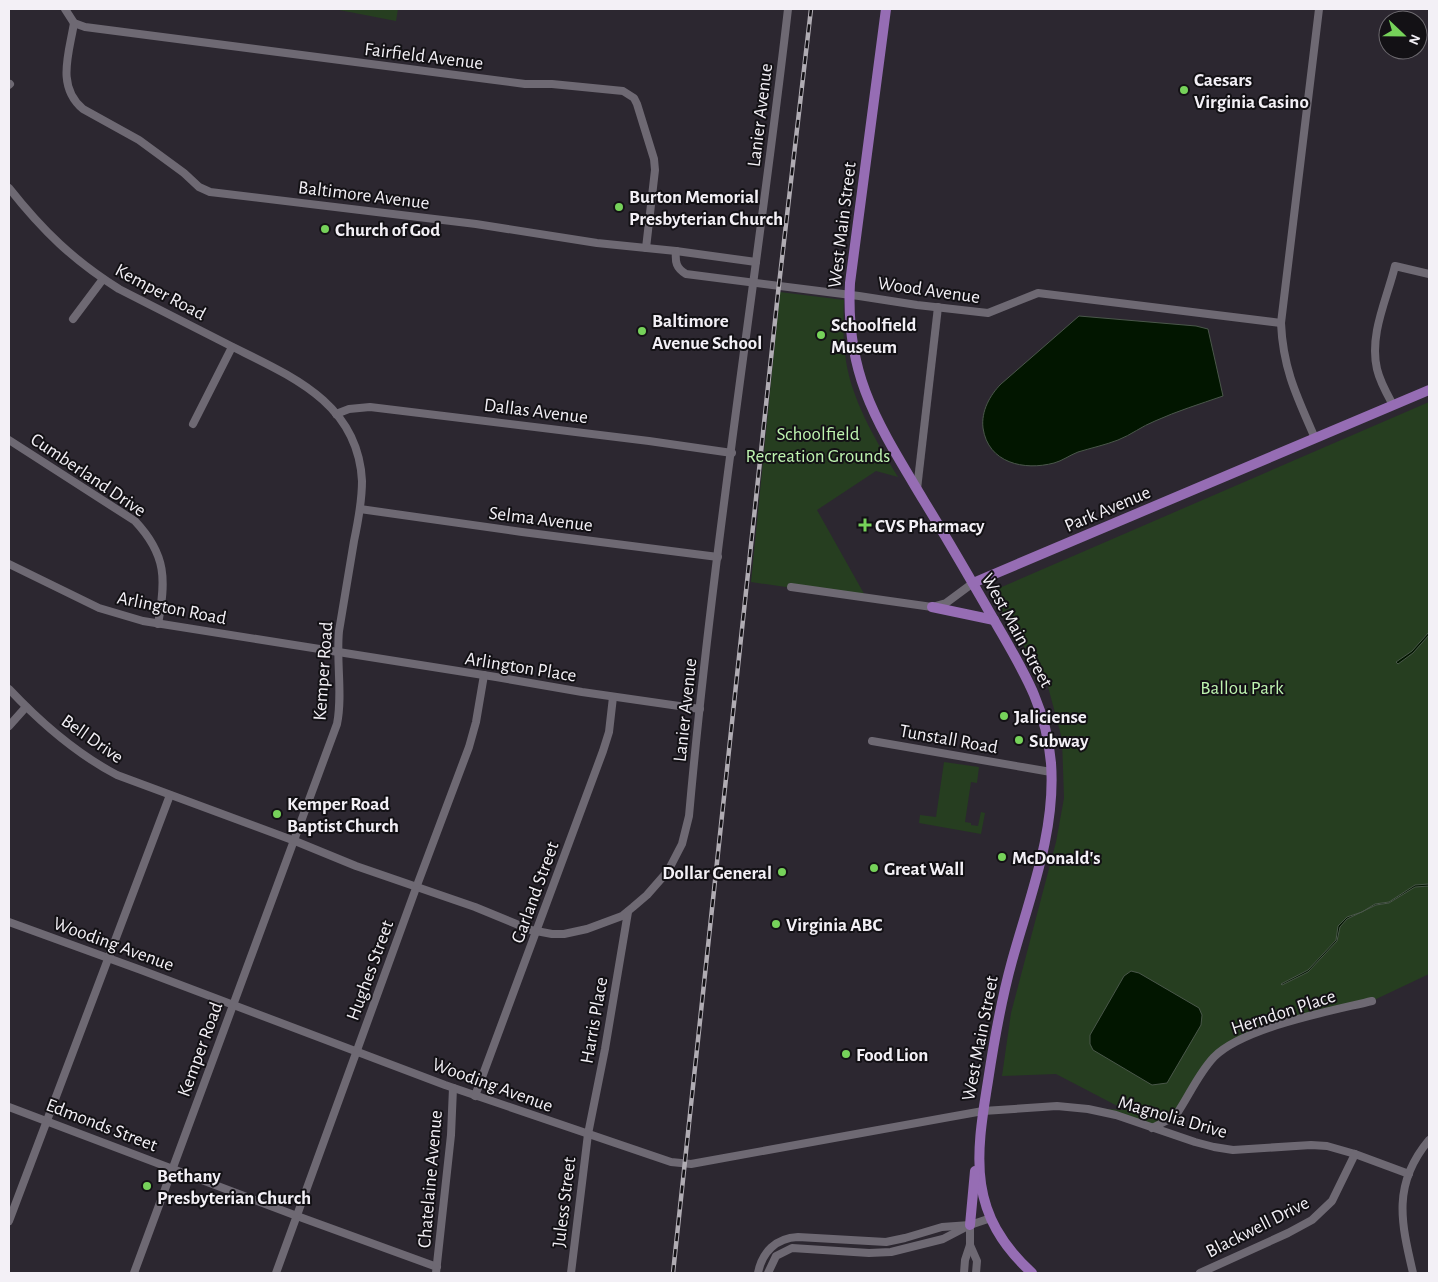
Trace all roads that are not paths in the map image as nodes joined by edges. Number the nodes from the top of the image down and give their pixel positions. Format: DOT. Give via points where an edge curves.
graph roads {
  1 [pos="65,9"];
  2 [pos="788,9"];
  3 [pos="886,9"];
  4 [pos="1319,9"];
  5 [pos="74,23"];
  6 [pos="9,188"];
  7 [pos="646,248"];
  8 [pos="676,251"];
  9 [pos="756,262"];
  10 [pos="1429,274"];
  11 [pos="103,279"];
  12 [pos="850,294"];
  13 [pos="938,307"];
  14 [pos="74,319"];
  15 [pos="1281,323"];
  16 [pos="232,347"];
  17 [pos="1429,390"];
  18 [pos="1393,405"];
  19 [pos="336,414"];
  20 [pos="193,424"];
  21 [pos="1315,438"];
  22 [pos="9,440"];
  23 [pos="732,453"];
  24 [pos="917,489"];
  25 [pos="360,509"];
  26 [pos="718,557"];
  27 [pos="9,564"];
  28 [pos="973,583"];
  29 [pos="791,587"];
  30 [pos="932,607"];
  31 [pos="994,620"];
  32 [pos="158,624"];
  33 [pos="337,652"];
  34 [pos="484,676"];
  35 [pos="9,689"];
  36 [pos="613,697"];
  37 [pos="26,706"];
  38 [pos="700,709"];
  39 [pos="9,726"];
  40 [pos="872,741"];
  41 [pos="1051,772"];
  42 [pos="170,796"];
  43 [pos="295,841"];
  44 [pos="416,888"];
  45 [pos="628,912"];
  46 [pos="9,922"];
  47 [pos="536,932"];
  48 [pos="107,958"];
  49 [pos="1372,1001"];
  50 [pos="233,1005"];
  51 [pos="356,1051"];
  52 [pos="453,1088"];
  53 [pos="476,1096"];
  54 [pos="9,1107"];
  55 [pos="983,1111"];
  56 [pos="47,1120"];
  57 [pos="1152,1128"];
  58 [pos="588,1134"];
  59 [pos="1429,1140"];
  60 [pos="979,1146"];
  61 [pos="1355,1154"];
  62 [pos="172,1168"];
  63 [pos="1409,1174"];
  64 [pos="11,1207"];
  65 [pos="297,1216"];
  66 [pos="991,1218"];
  67 [pos="9,1222"];
  68 [pos="970,1225"];
  69 [pos="805,1237"];
  70 [pos="851,1240"];
  71 [pos="896,1240"];
  72 [pos="970,1246"];
  73 [pos="804,1248"];
  74 [pos="850,1251"];
  75 [pos="897,1251"];
  76 [pos="436,1270"];
  77 [pos="134,1273"];
  78 [pos="276,1273"];
  79 [pos="571,1273"];
  80 [pos="758,1273"];
  81 [pos="768,1273"];
  82 [pos="964,1273"];
  83 [pos="976,1273"];
  84 [pos="1032,1273"];
  85 [pos="1200,1273"];
  86 [pos="1413,1273"];
  1 -- 5 [label="street"];
  2 -- 9 [label="street, Lanier Avenue"];
  3 -- 12 [label="main road, West Main Street"];
  4 -- 15 [label="street"];
  5 -- 7 [label="street, Baltimore Avenue" via="66,76 69,91 77,104 139,140 206,190"];
  5 -- 7 [label="street, Fairfield Avenue" via="85,28 525,84 624,91 634,98 654,159"];
  6 -- 11 [label="street, Kemper Road" via="55,240"];
  7 -- 8 [label="street, Baltimore Avenue"];
  8 -- 9 [label="street, Baltimore Avenue"];
  8 -- 12 [label="street, Wood Avenue" via="677,267 686,274"];
  9 -- 23 [label="street, Lanier Avenue"];
  10 -- 18 [label="street" via="1395,266 1382,308 1375,359"];
  11 -- 14 [label="street"];
  11 -- 16 [label="street, Kemper Road"];
  12 -- 13 [label="street, Wood Avenue"];
  12 -- 24 [label="main road, West Main Street" via="853,350 860,378 879,424"];
  13 -- 15 [label="street, Wood Avenue" via="988,313 1038,293"];
  13 -- 24 [label="street"];
  15 -- 21 [label="street" via="1291,384"];
  16 -- 19 [label="street, Kemper Road" via="299,381 320,396"];
  16 -- 20 [label="street"];
  17 -- 18 [label="main road, Park Avenue"];
  18 -- 21 [label="main road, Park Avenue"];
  19 -- 23 [label="street, Dallas Avenue" via="370,407"];
  19 -- 25 [label="street, Kemper Road" via="350,434 357,454 362,482"];
  21 -- 28 [label="main road, Park Avenue"];
  22 -- 32 [label="street, Cumberland Drive" via="134,521 145,532 162,568"];
  23 -- 26 [label="street, Lanier Avenue"];
  24 -- 28 [label="main road, West Main Street"];
  25 -- 26 [label="street, Selma Avenue"];
  25 -- 33 [label="street, Kemper Road"];
  26 -- 38 [label="street, Lanier Avenue"];
  27 -- 32 [label="street, Arlington Road" via="99,608"];
  28 -- 30 [label="street, Park Avenue" via="946,602"];
  28 -- 31 [label="main road, West Main Street"];
  29 -- 30 [label="street"];
  30 -- 31 [label="main road"];
  31 -- 41 [label="main road, West Main Street" via="1036,696 1048,741"];
  32 -- 33 [label="street, Arlington Road"];
  33 -- 34 [label="street, Arlington Place"];
  33 -- 43 [label="street, Kemper Road" via="340,702 337,724"];
  34 -- 36 [label="street, Arlington Place"];
  34 -- 44 [label="street, Hughes Street" via="469,747"];
  35 -- 37 [label="street, Bell Drive"];
  36 -- 38 [label="street, Arlington Place"];
  36 -- 47 [label="street, Garland Street" via="604,751"];
  37 -- 39 [label="street"];
  37 -- 42 [label="street, Bell Drive" via="94,764"];
  38 -- 45 [label="street, Lanier Avenue" via="690,816 682,844 660,882"];
  40 -- 41 [label="street, Tunstall Road"];
  41 -- 55 [label="main road, West Main Street" via="1048,830 1003,995"];
  42 -- 43 [label="street, Lanier Avenue"];
  42 -- 48 [label="street"];
  43 -- 44 [label="street, Lanier Avenue"];
  43 -- 50 [label="street, Kemper Road"];
  44 -- 47 [label="street, Lanier Avenue"];
  44 -- 51 [label="street, Hughes Street"];
  45 -- 47 [label="street, Lanier Avenue" via="578,932"];
  45 -- 58 [label="street, Harris Place"];
  46 -- 48 [label="street, Wooding Avenue"];
  47 -- 53 [label="street, Garland Street"];
  48 -- 50 [label="street, Wooding Avenue"];
  48 -- 56 [label="street"];
  49 -- 57 [label="street, Herndon Place" via="1287,1023 1230,1045 1206,1067 1176,1115"];
  50 -- 51 [label="street, Wooding Avenue"];
  50 -- 62 [label="street, Kemper Road"];
  51 -- 52 [label="street, Wooding Avenue"];
  51 -- 65 [label="street, Hughes Street"];
  52 -- 53 [label="street, Wooding Avenue"];
  52 -- 76 [label="street, Chatelaine Avenue"];
  53 -- 58 [label="street, Wooding Avenue"];
  54 -- 56 [label="street, Edmonds Street"];
  55 -- 57 [label="street, Magnolia Drive" via="1073,1107"];
  55 -- 58 [label="street, Wooding Avenue" via="692,1164 671,1162"];
  55 -- 60 [label="main road, West Main Street"];
  56 -- 62 [label="street, Edmonds Street"];
  56 -- 64 [label="street"];
  57 -- 61 [label="street, Magnolia Drive" via="1233,1150 1311,1145"];
  58 -- 79 [label="street, Juless Street"];
  59 -- 63 [label="street"];
  60 -- 66 [label="main road, West Main Street" via="981,1185"];
  60 -- 68 [label="main road"];
  61 -- 63 [label="street, Magnolia Drive"];
  61 -- 85 [label="street, Blackwell Drive" via="1332,1201 1312,1220"];
  62 -- 65 [label="street, Edmonds Street"];
  62 -- 77 [label="street, Kemper Road"];
  63 -- 86 [label="street" via="1402,1209"];
  64 -- 67 [label="street"];
  65 -- 76 [label="street, Edmonds Street"];
  65 -- 78 [label="street, Hughes Street"];
  66 -- 68 [label="street"];
  66 -- 84 [label="main road, West Main Street" via="1008,1250"];
  68 -- 71 [label="street" via="942,1227"];
  68 -- 72 [label="street"];
  68 -- 75 [label="street" via="943,1239"];
  69 -- 70 [label="street"];
  69 -- 73 [label="street"];
  69 -- 80 [label="street" via="776,1243 763,1256"];
  70 -- 71 [label="street"];
  70 -- 74 [label="street"];
  71 -- 75 [label="street"];
  72 -- 82 [label="street"];
  72 -- 83 [label="street" via="977,1261"];
  73 -- 74 [label="street"];
  73 -- 81 [label="street" via="780,1253"];
  74 -- 75 [label="street"];
}
